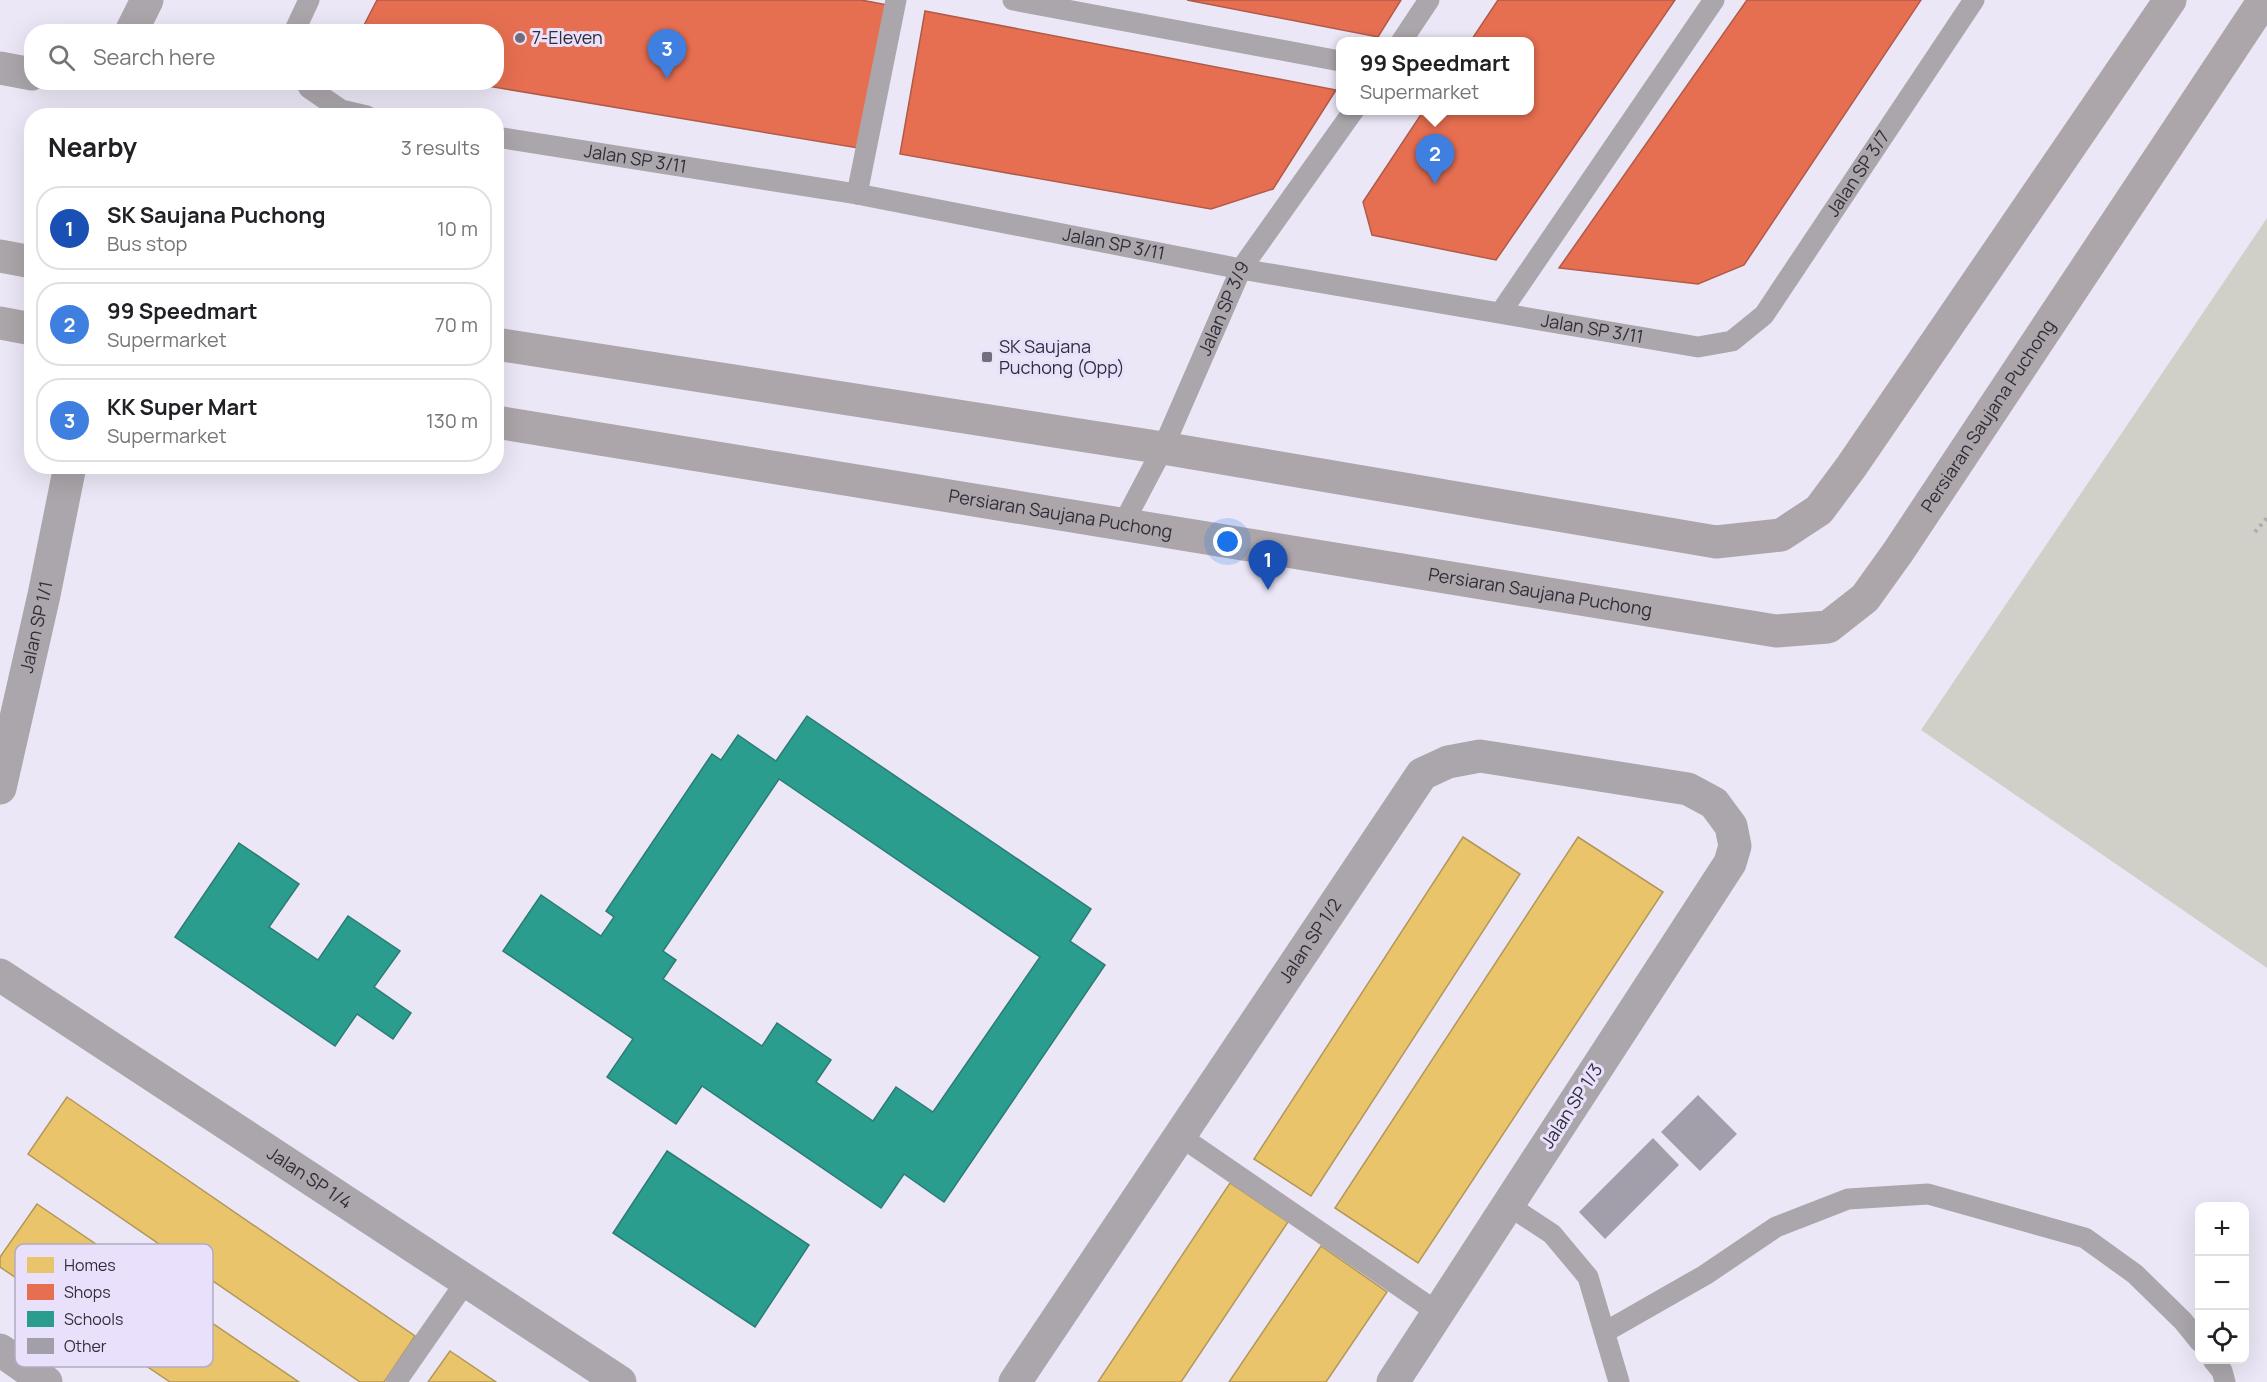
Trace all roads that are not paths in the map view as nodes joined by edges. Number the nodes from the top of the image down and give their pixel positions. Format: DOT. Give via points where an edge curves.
graph roads {
  1 [pos="147,0"];
  2 [pos="309,0"];
  3 [pos="896,0"];
  4 [pos="1013,0"];
  5 [pos="1429,0"];
  6 [pos="1714,0"];
  7 [pos="1974,0"];
  8 [pos="2170,0"];
  9 [pos="2264,0"];
  10 [pos="135,24"];
  11 [pos="298,24"];
  12 [pos="1404,37"];
  13 [pos="1336,60"];
  14 [pos="0,68"];
  15 [pos="24,72"];
  16 [pos="312,90"];
  17 [pos="338,108"];
  18 [pos="1351,115"];
  19 [pos="504,138"];
  20 [pos="857,194"];
  21 [pos="0,256"];
  22 [pos="24,260"];
  23 [pos="1241,269"];
  24 [pos="1502,312"];
  25 [pos="0,324"];
  26 [pos="24,328"];
  27 [pos="1732,340"];
  28 [pos="504,346"];
  29 [pos="504,423"];
  30 [pos="1163,448"];
  31 [pos="68,474"];
  32 [pos="1124,524"];
  33 [pos="0,788"];
  34 [pos="1731,826"];
  35 [pos="0,975"];
  36 [pos="1180,1136"];
  37 [pos="1508,1205"];
  38 [pos="467,1280"];
  39 [pos="1437,1312"];
  40 [pos="1605,1332"];
  41 [pos="2195,1337"];
  42 [pos="0,1350"];
  43 [pos="15,1360"];
  44 [pos="2217,1364"];
  45 [pos="24,1367"];
  46 [pos="46,1382"];
  47 [pos="396,1382"];
  48 [pos="620,1382"];
  49 [pos="1016,1382"];
  50 [pos="1392,1382"];
  51 [pos="1619,1382"];
  52 [pos="2225,1382"];
  1 -- 10 [label="street"];
  2 -- 11 [label="lane"];
  3 -- 20 [label="lane"];
  4 -- 13 [label="lane"];
  5 -- 12 [label="lane"];
  6 -- 24 [label="lane"];
  7 -- 27 [label="lane, Jalan SP 3/7" via="1764,315"];
  8 -- 30 [label="street" via="1851,467 1819,510 1781,535 1716,542"];
  9 -- 32 [label="street, Persiaran Saujana Puchong" via="1898,552 1864,598 1828,627 1776,631"];
  14 -- 15 [label="street"];
  16 -- 17 [label="lane"];
  18 -- 23 [label="lane, Jalan SP 3/9"];
  19 -- 20 [label="lane, Jalan SP 3/11"];
  20 -- 23 [label="lane, Jalan SP 3/11"];
  21 -- 22 [label="street"];
  23 -- 24 [label="lane, Jalan SP 3/11"];
  23 -- 30 [label="lane, Jalan SP 3/9"];
  24 -- 27 [label="lane, Jalan SP 3/11" via="1698,347"];
  25 -- 26 [label="street"];
  28 -- 30 [label="street"];
  29 -- 32 [label="street, Persiaran Saujana Puchong"];
  30 -- 32 [label="lane, Jalan SP 3/9"];
  31 -- 33 [label="street, Jalan SP 1/1"];
  34 -- 36 [label="street, Jalan SP 1/2" via="1714,803 1688,789 1480,756 1448,762 1422,774"];
  34 -- 37 [label="street, Jalan SP 1/3" via="1735,846 1730,863"];
  35 -- 38 [label="street, Jalan SP 1/4"];
  36 -- 39 [label="lane"];
  36 -- 49 [label="street, Jalan SP 1/2"];
  37 -- 39 [label="street, Jalan SP 1/3"];
  37 -- 40 [label="lane" via="1552,1234 1588,1277"];
  38 -- 47 [label="lane"];
  38 -- 48 [label="street, Jalan SP 1/4"];
  39 -- 50 [label="street, Jalan SP 1/3"];
  40 -- 41 [label="lane" via="1705,1275 1776,1227 1848,1199 1928,1194 2085,1238 2135,1274"];
  40 -- 51 [label="lane"];
  42 -- 43 [label="street"];
  44 -- 52 [label="lane"];
  45 -- 46 [label="street"];
}
